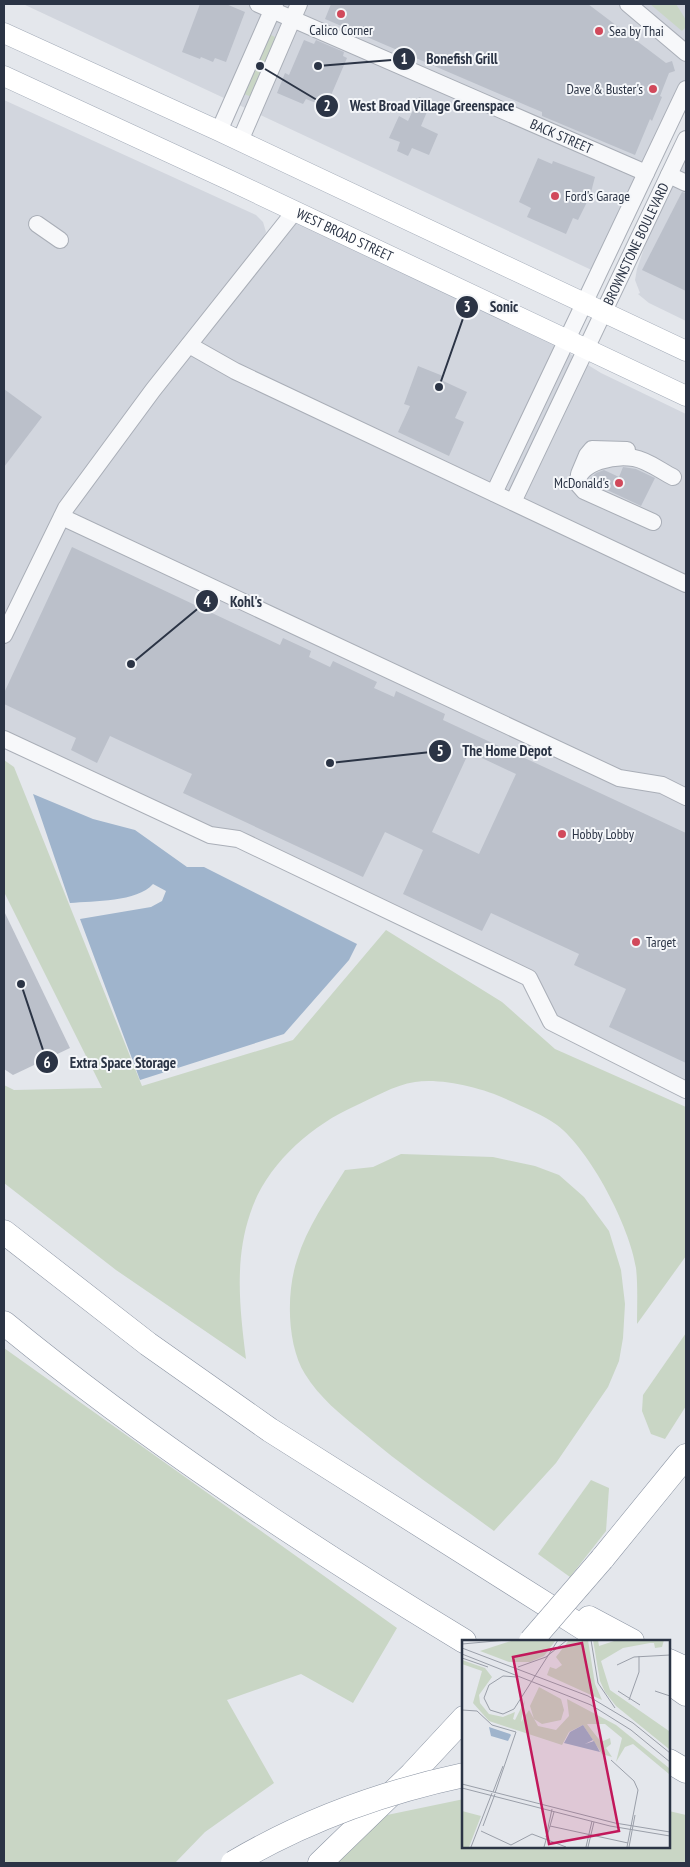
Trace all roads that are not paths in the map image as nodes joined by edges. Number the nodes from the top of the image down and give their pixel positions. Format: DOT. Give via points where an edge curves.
graph roads {
  1 [pos="299,4"];
  2 [pos="628,4"];
  3 [pos="268,6"];
  4 [pos="293,19"];
  5 [pos="4,33"];
  6 [pos="686,52"];
  7 [pos="4,76"];
  8 [pos="686,89"];
  9 [pos="219,131"];
  10 [pos="686,139"];
  11 [pos="240,141"];
  12 [pos="646,173"];
  13 [pos="669,175"];
  14 [pos="686,183"];
  15 [pos="295,211"];
  16 [pos="37,224"];
  17 [pos="60,240"];
  18 [pos="584,303"];
  19 [pos="604,313"];
  20 [pos="566,340"];
  21 [pos="189,345"];
  22 [pos="586,350"];
  23 [pos="686,351"];
  24 [pos="686,396"];
  25 [pos="673,477"];
  26 [pos="494,493"];
  27 [pos="513,502"];
  28 [pos="62,517"];
  29 [pos="653,522"];
  30 [pos="686,584"];
  31 [pos="4,635"];
  32 [pos="4,739"];
  33 [pos="686,797"];
  34 [pos="686,1090"];
  35 [pos="4,1232"];
  36 [pos="4,1323"];
  37 [pos="686,1456"];
  38 [pos="484,1565"];
  39 [pos="462,1640"];
  40 [pos="532,1640"];
  41 [pos="602,1640"];
  42 [pos="630,1640"];
  43 [pos="670,1661"];
  44 [pos="686,1669"];
  45 [pos="670,1683"];
  46 [pos="686,1694"];
  47 [pos="462,1720"];
  48 [pos="670,1757"];
  49 [pos="686,1758"];
  50 [pos="670,1762"];
  51 [pos="686,1771"];
  52 [pos="462,1775"];
  53 [pos="233,1863"];
  54 [pos="320,1863"];
  1 -- 4 [label="street"];
  2 -- 6 [label="street"];
  3 -- 4 [label="street, BACK STREET"];
  3 -- 9 [label="street"];
  4 -- 11 [label="street"];
  4 -- 12 [label="street, BACK STREET" via="396,56 527,114"];
  5 -- 9 [label="main road"];
  7 -- 15 [label="main road, WEST BROAD STREET"];
  8 -- 12 [label="street, BROWNSTONE BOULEVARD"];
  9 -- 11 [label="main road"];
  10 -- 13 [label="street, BROWNSTONE BOULEVARD"];
  11 -- 18 [label="main road"];
  12 -- 18 [label="street, BROWNSTONE BOULEVARD"];
  13 -- 14 [label="street"];
  13 -- 19 [label="street, BROWNSTONE BOULEVARD"];
  15 -- 20 [label="main road, WEST BROAD STREET"];
  15 -- 21 [label="street"];
  16 -- 17 [label="street"];
  18 -- 19 [label="main road"];
  18 -- 20 [label="street, BROWNSTONE BOULEVARD"];
  19 -- 22 [label="street, BROWNSTONE BOULEVARD"];
  19 -- 23 [label="main road"];
  20 -- 22 [label="main road, WEST BROAD STREET"];
  20 -- 26 [label="street, BROWNSTONE BOULEVARD"];
  21 -- 26 [label="street" via="234,372"];
  21 -- 28 [label="street" via="105,453"];
  22 -- 24 [label="main road, WEST BROAD STREET"];
  22 -- 27 [label="street, BROWNSTONE BOULEVARD"];
  25 -- 29 [label="street" via="634,458 598,462 584,468 578,475 577,483 584,491"];
  26 -- 27 [label="street"];
  27 -- 30 [label="street"];
  28 -- 31 [label="street"];
  28 -- 33 [label="street" via="619,778 662,785"];
  32 -- 34 [label="street" via="210,835 238,839 529,978 551,1022"];
  35 -- 38 [label="highway" via="114,1319 238,1408"];
  36 -- 39 [label="highway" via="210,1478"];
  37 -- 40 [label="highway, bridge"];
  38 -- 41 [label="highway"];
  38 -- 42 [label="highway"];
  43 -- 44 [label="highway"];
  45 -- 46 [label="highway"];
  47 -- 54 [label="highway" via="412,1774"];
  48 -- 49 [label="highway"];
  50 -- 51 [label="highway"];
  52 -- 53 [label="highway, bridge" via="373,1799 306,1826"];
}
